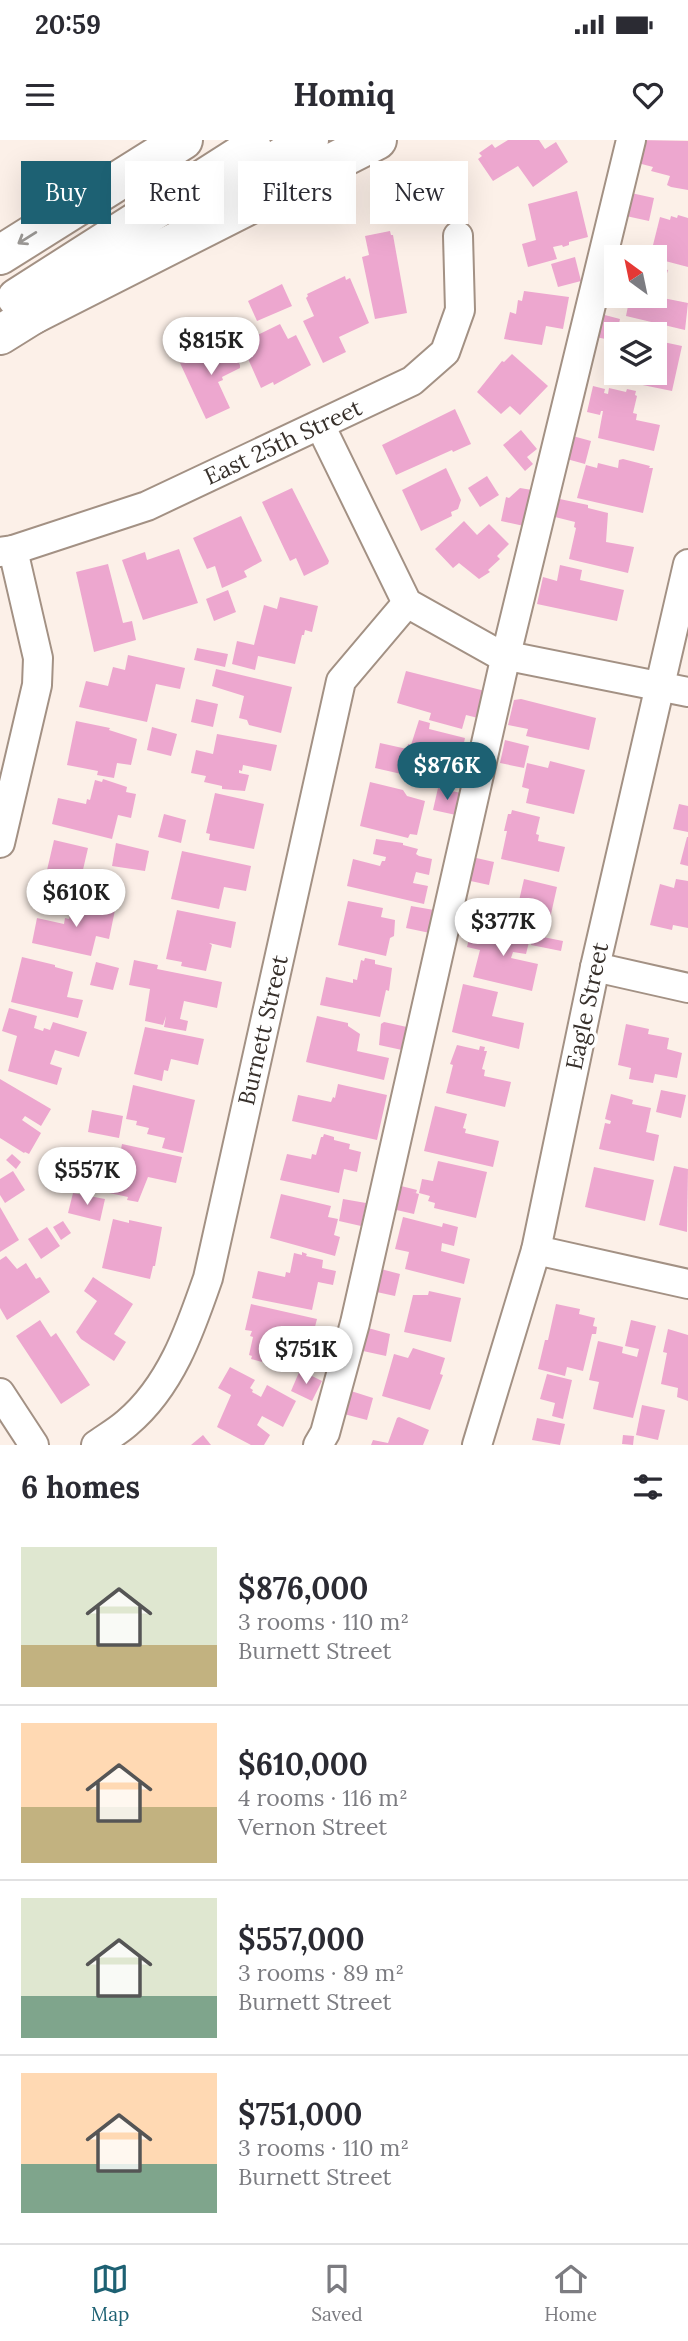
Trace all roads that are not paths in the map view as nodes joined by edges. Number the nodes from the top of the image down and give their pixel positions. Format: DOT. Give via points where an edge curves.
graph roads {
  1 [pos="183,140"];
  2 [pos="233,140"];
  3 [pos="264,140"];
  4 [pos="309,140"];
  5 [pos="377,140"];
  6 [pos="631,140"];
  7 [pos="458,236"];
  8 [pos="0,255"];
  9 [pos="0,286"];
  10 [pos="10,320"];
  11 [pos="320,425"];
  12 [pos="7,551"];
  13 [pos="688,565"];
  14 [pos="407,603"];
  15 [pos="506,655"];
  16 [pos="659,686"];
  17 [pos="688,692"];
  18 [pos="0,844"];
  19 [pos="595,967"];
  20 [pos="688,988"];
  21 [pos="536,1250"];
  22 [pos="688,1284"];
  23 [pos="0,1393"];
  24 [pos="34,1445"];
  25 [pos="96,1445"];
  26 [pos="318,1445"];
  27 [pos="477,1445"];
  1 -- 8 [label="highway, one-way"];
  2 -- 9 [label="highway"];
  3 -- 10 [label="highway"];
  4 -- 10 [label="highway"];
  5 -- 10 [label="highway"];
  6 -- 15 [label="street"];
  7 -- 11 [label="street, East 25th Street" via="460,310 445,352 412,381"];
  11 -- 12 [label="street, East 25th Street" via="146,506"];
  11 -- 14 [label="street"];
  12 -- 18 [label="street" via="38,658 37,685"];
  13 -- 16 [label="street, Eagle Street"];
  14 -- 15 [label="street"];
  14 -- 25 [label="street, Burnett Street" via="341,681 208,1278 191,1327 170,1372 145,1405"];
  15 -- 16 [label="street"];
  15 -- 26 [label="street" via="355,1322"];
  16 -- 17 [label="street"];
  16 -- 19 [label="street, Eagle Street"];
  19 -- 20 [label="street"];
  19 -- 21 [label="street, Eagle Street"];
  21 -- 22 [label="street"];
  21 -- 27 [label="street, Eagle Street"];
  23 -- 24 [label="street"];
}
